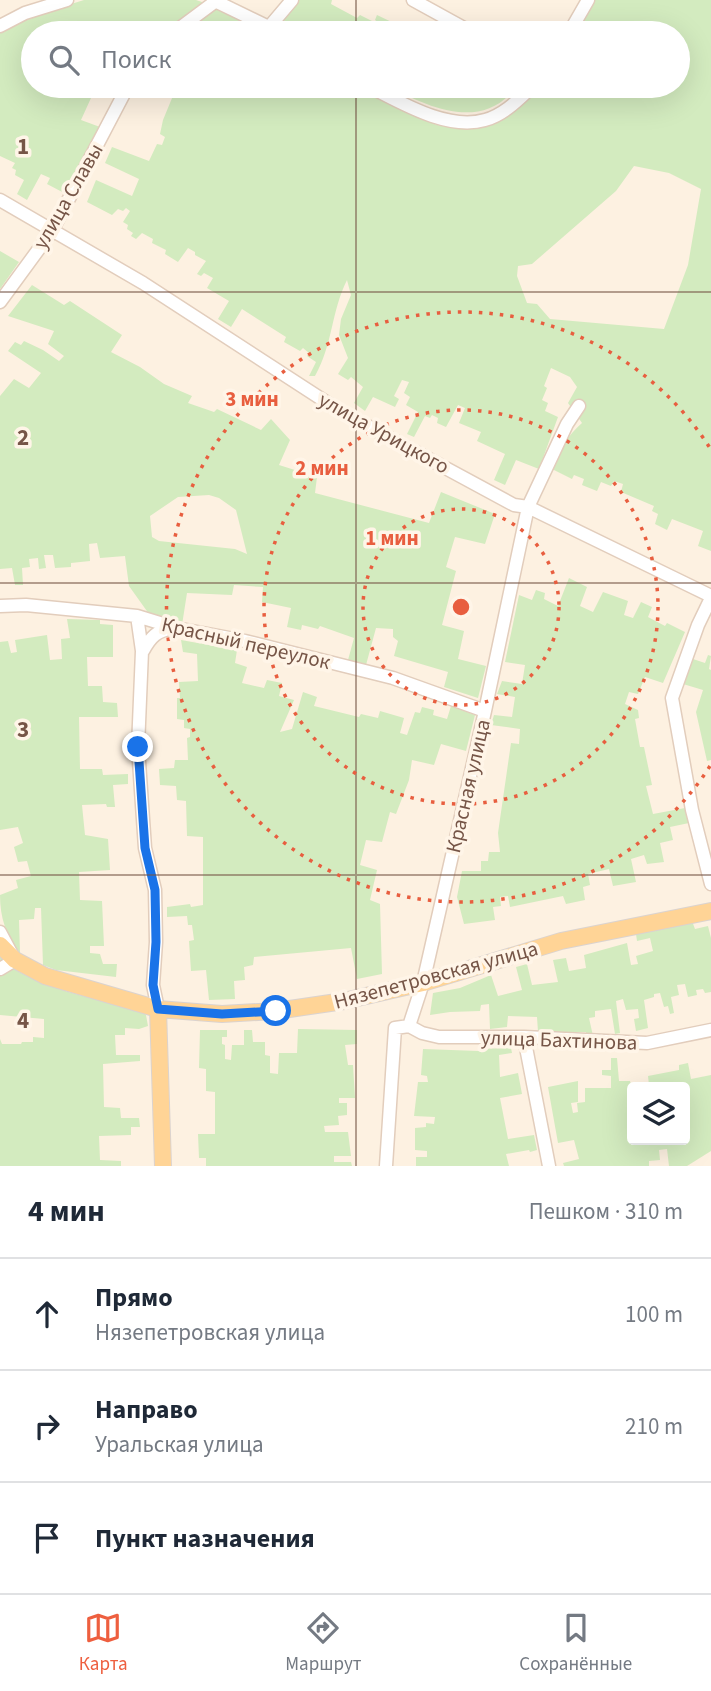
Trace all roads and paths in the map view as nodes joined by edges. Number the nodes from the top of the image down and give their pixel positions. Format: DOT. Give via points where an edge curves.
graph roads {
  1 [pos="67,0"];
  2 [pos="292,0"];
  3 [pos="413,0"];
  4 [pos="588,0"];
  5 [pos="215,1"];
  6 [pos="189,21"];
  7 [pos="257,21"];
  8 [pos="281,21"];
  9 [pos="451,21"];
  10 [pos="576,21"];
  11 [pos="0,26"];
  12 [pos="122,98"];
  13 [pos="394,98"];
  14 [pos="520,98"];
  15 [pos="0,200"];
  16 [pos="52,231"];
  17 [pos="0,302"];
  18 [pos="579,406"];
  19 [pos="528,507"];
  20 [pos="711,597"];
  21 [pos="0,606"];
  22 [pos="137,616"];
  23 [pos="176,628"];
  24 [pos="142,651"];
  25 [pos="485,711"];
  26 [pos="711,884"];
  27 [pos="711,911"];
  28 [pos="0,932"];
  29 [pos="0,944"];
  30 [pos="15,960"];
  31 [pos="0,969"];
  32 [pos="423,983"];
  33 [pos="158,1009"];
  34 [pos="409,1026"];
  35 [pos="711,1030"];
  36 [pos="524,1037"];
  37 [pos="163,1166"];
  38 [pos="386,1166"];
  39 [pos="549,1166"];
  1 -- 11 [label="street"];
  2 -- 8 [label="street"];
  3 -- 9 [label="street"];
  4 -- 10 [label="street"];
  5 -- 6 [label="street"];
  5 -- 7 [label="street"];
  12 -- 16 [label="street, улица Славы"];
  13 -- 14 [label="street" via="436,117 463,122 485,121"];
  15 -- 16 [label="street, улица Урицкого"];
  16 -- 17 [label="street, улица Славы"];
  16 -- 19 [label="street, улица Урицкого" via="340,411 514,505"];
  18 -- 19 [label="street, Красная улица"];
  19 -- 20 [label="street, улица Урицкого"];
  19 -- 25 [label="street, Красная улица"];
  20 -- 26 [label="street" via="672,698"];
  21 -- 22 [label="street, Красный переулок" via="26,604"];
  22 -- 23 [label="street, Красный переулок"];
  22 -- 24 [label="street"];
  23 -- 24 [label="street" via="160,631"];
  23 -- 25 [label="street, Красный переулок" via="393,678"];
  24 -- 33 [label="street" via="138,747 145,848 155,890 153,985"];
  25 -- 32 [label="street, Красная улица"];
  27 -- 32 [label="main road, Нязепетровская улица" via="561,941"];
  28 -- 30 [label="street"];
  29 -- 30 [label="main road, Нязепетровская улица"];
  30 -- 31 [label="street"];
  30 -- 33 [label="main road, Нязепетровская улица" via="45,976"];
  32 -- 33 [label="main road, Нязепетровская улица" via="276,1011 222,1014"];
  32 -- 34 [label="street, Красная улица"];
  33 -- 37 [label="main road"];
  34 -- 36 [label="street, улица Бахтинова" via="439,1037"];
  34 -- 38 [label="street, Красная улица" via="395,1028"];
  35 -- 36 [label="street, улица Бахтинова" via="647,1043"];
  36 -- 39 [label="street"];
}
